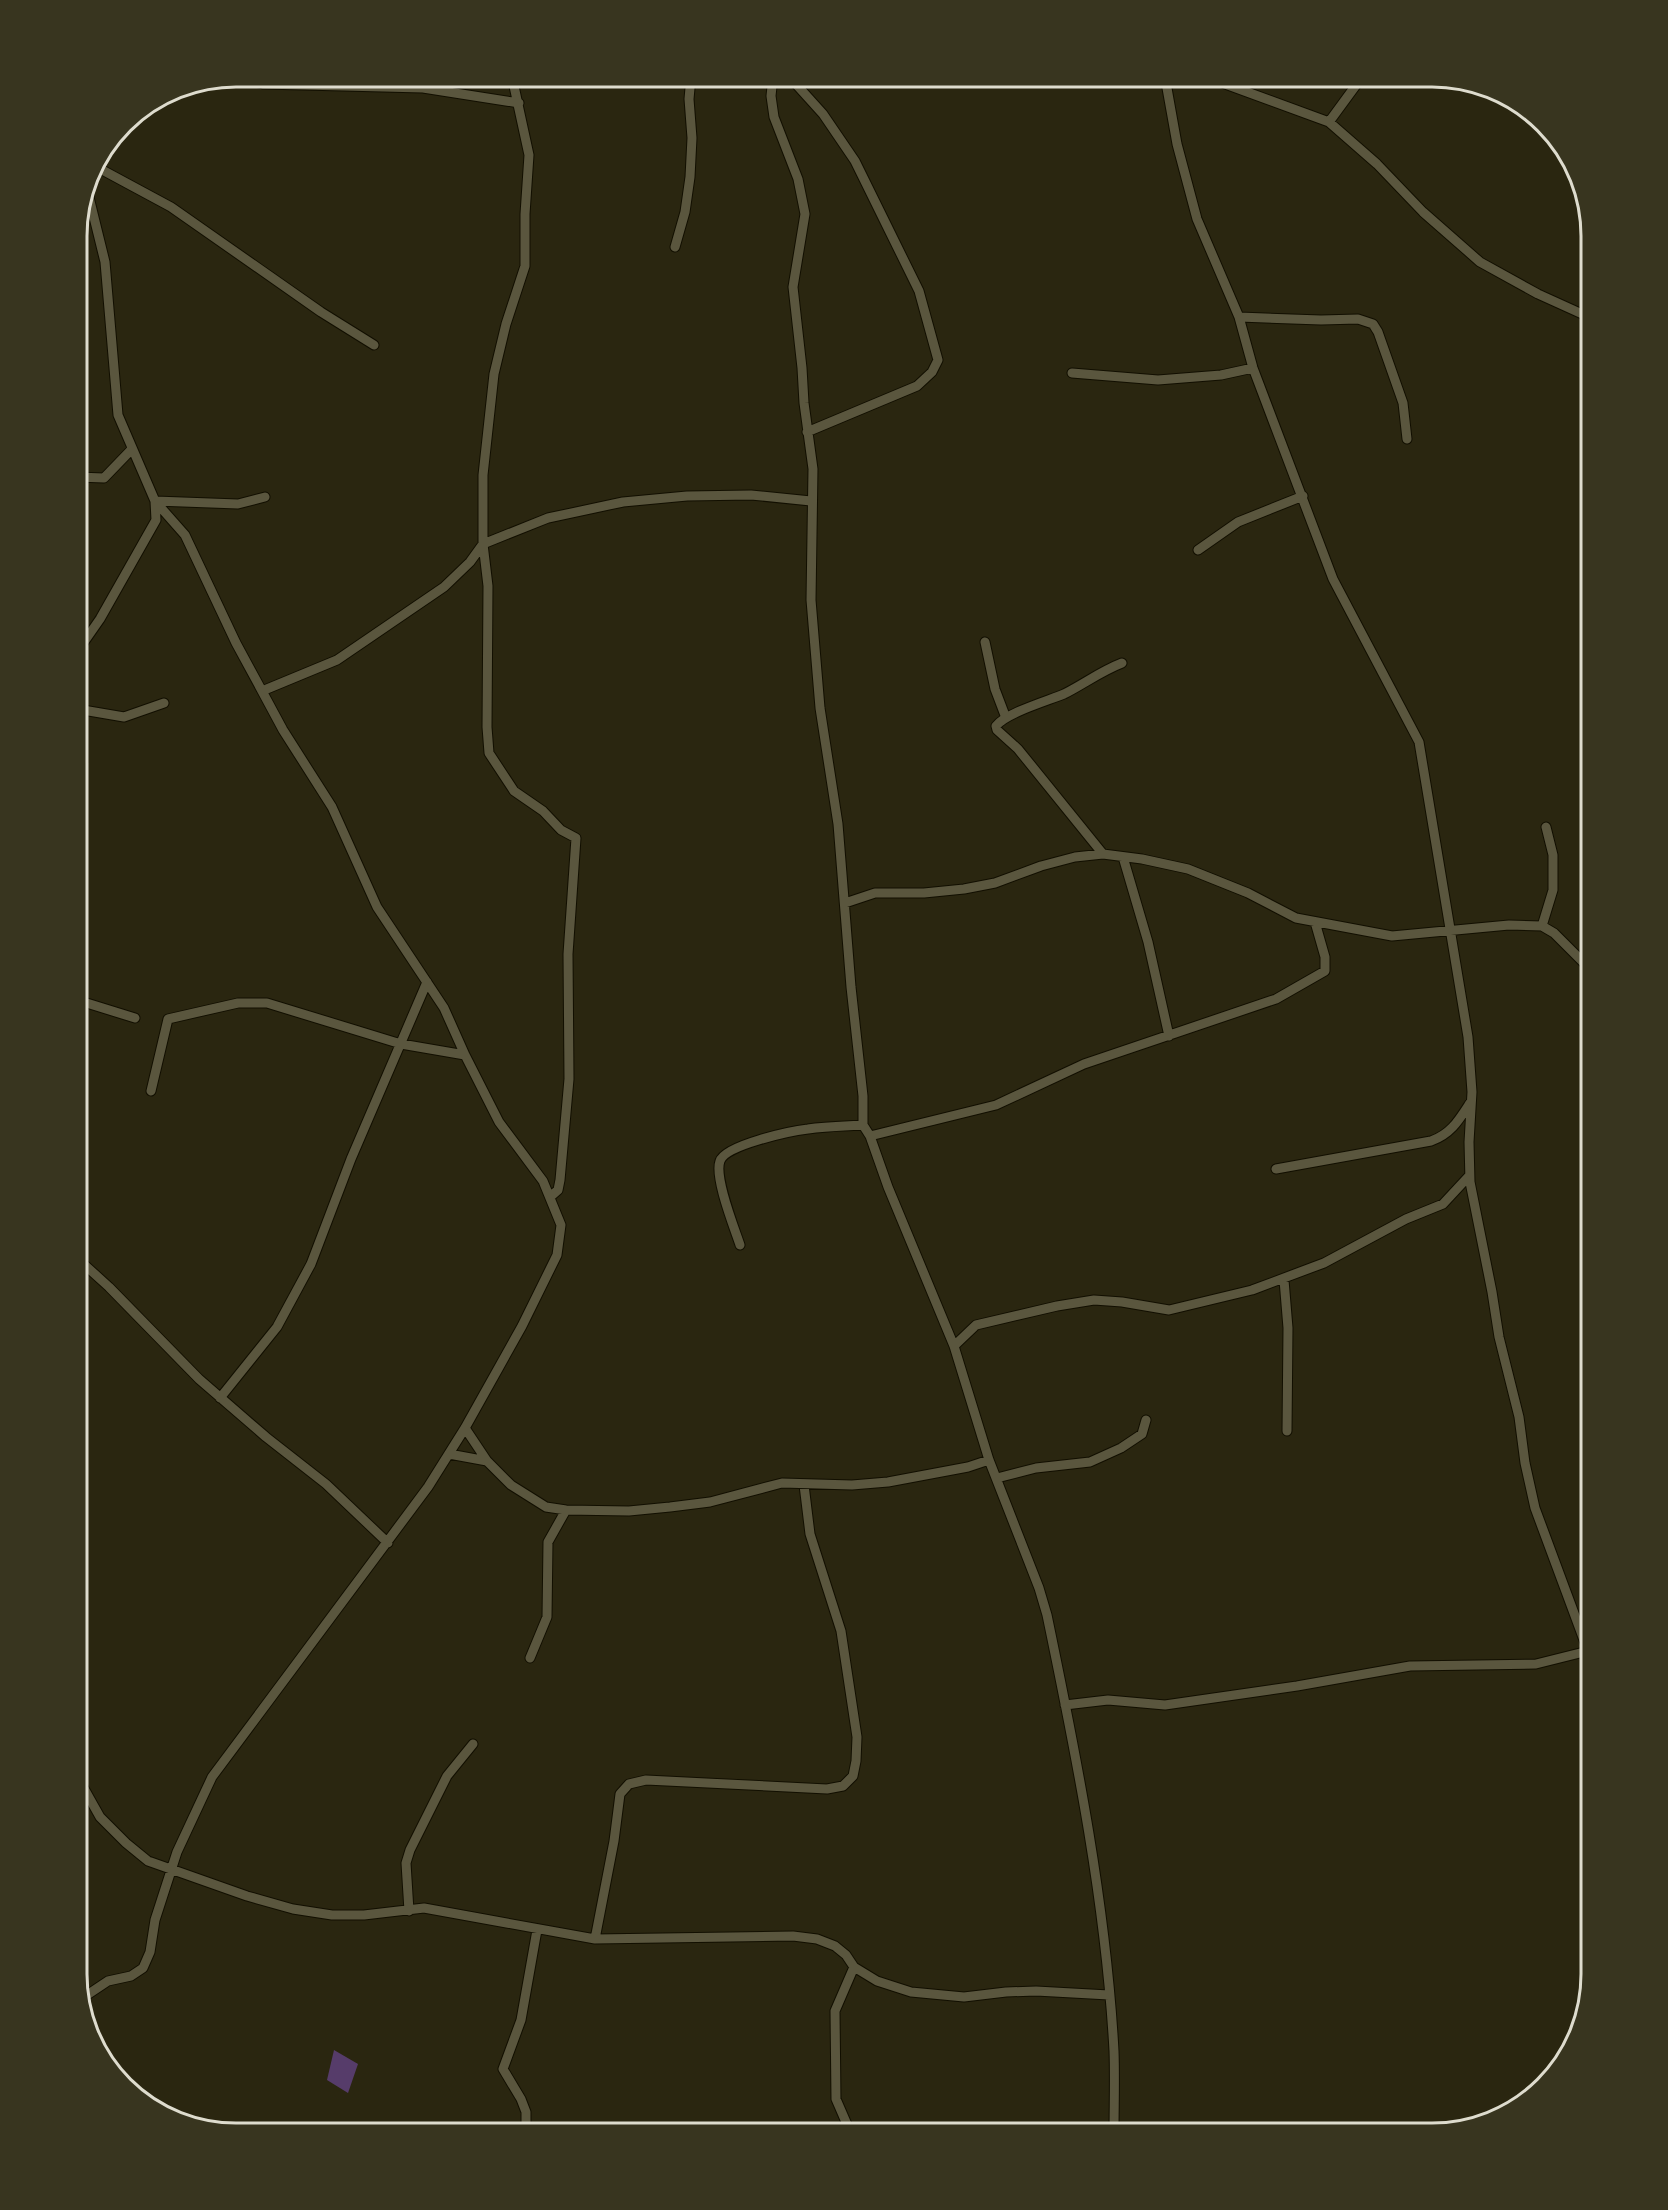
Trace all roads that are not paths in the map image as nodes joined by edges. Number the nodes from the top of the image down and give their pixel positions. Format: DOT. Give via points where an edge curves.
graph roads {
  1 [pos="383,87"];
  2 [pos="515,87"];
  3 [pos="690,87"];
  4 [pos="772,87"];
  5 [pos="799,87"];
  6 [pos="1167,87"];
  7 [pos="1233,87"];
  8 [pos="1355,87"];
  9 [pos="519,103"];
  10 [pos="1329,122"];
  11 [pos="103,170"];
  12 [pos="91,204"];
  13 [pos="675,247"];
  14 [pos="1581,313"];
  15 [pos="1239,317"];
  16 [pos="374,345"];
  17 [pos="1253,368"];
  18 [pos="1072,373"];
  19 [pos="807,432"];
  20 [pos="1407,439"];
  21 [pos="132,449"];
  22 [pos="87,477"];
  23 [pos="1302,496"];
  24 [pos="265,497"];
  25 [pos="155,501"];
  26 [pos="811,501"];
  27 [pos="483,544"];
  28 [pos="1198,550"];
  29 [pos="87,638"];
  30 [pos="985,642"];
  31 [pos="1122,663"];
  32 [pos="262,691"];
  33 [pos="164,703"];
  34 [pos="87,711"];
  35 [pos="1006,718"];
  36 [pos="1546,827"];
  37 [pos="1103,854"];
  38 [pos="1123,856"];
  39 [pos="845,903"];
  40 [pos="1315,922"];
  41 [pos="1542,926"];
  42 [pos="1452,931"];
  43 [pos="1581,959"];
  44 [pos="427,982"];
  45 [pos="87,1003"];
  46 [pos="135,1018"];
  47 [pos="1169,1036"];
  48 [pos="401,1044"];
  49 [pos="465,1055"];
  50 [pos="152,1091"];
  51 [pos="1471,1101"];
  52 [pos="863,1125"];
  53 [pos="870,1136"];
  54 [pos="1276,1169"];
  55 [pos="1469,1176"];
  56 [pos="550,1197"];
  57 [pos="740,1245"];
  58 [pos="87,1267"];
  59 [pos="1284,1280"];
  60 [pos="954,1346"];
  61 [pos="220,1398"];
  62 [pos="1146,1420"];
  63 [pos="465,1428"];
  64 [pos="1287,1431"];
  65 [pos="449,1454"];
  66 [pos="989,1460"];
  67 [pos="487,1461"];
  68 [pos="997,1478"];
  69 [pos="804,1485"];
  70 [pos="566,1510"];
  71 [pos="388,1543"];
  72 [pos="1581,1631"];
  73 [pos="1581,1656"];
  74 [pos="530,1658"];
  75 [pos="1065,1705"];
  76 [pos="473,1744"];
  77 [pos="87,1795"];
  78 [pos="172,1868"];
  79 [pos="409,1911"];
  80 [pos="537,1930"];
  81 [pos="595,1939"];
  82 [pos="854,1968"];
  83 [pos="88,1994"];
  84 [pos="1109,1995"];
  85 [pos="526,2123"];
  86 [pos="846,2123"];
  87 [pos="1114,2123"];
  1 -- 9 [label="street" via="423,88"];
  2 -- 9 [label="street"];
  3 -- 13 [label="street" via="690,177"];
  4 -- 19 [label="street" via="774,117 798,179 805,214 793,287"];
  5 -- 19 [label="street" via="823,114 855,161 919,291 938,360 917,387"];
  6 -- 15 [label="street" via="1197,219"];
  7 -- 10 [label="street"];
  8 -- 10 [label="street"];
  9 -- 27 [label="street" via="529,155 525,266 494,374 483,475"];
  10 -- 14 [label="street" via="1480,262"];
  11 -- 16 [label="street" via="171,207"];
  12 -- 21 [label="street" via="105,262 118,415"];
  15 -- 17 [label="street"];
  15 -- 20 [label="street" via="1358,319 1373,324 1399,387"];
  17 -- 18 [label="street" via="1158,380"];
  17 -- 23 [label="street"];
  19 -- 26 [label="street" via="813,469"];
  21 -- 22 [label="street" via="104,478"];
  21 -- 25 [label="street"];
  23 -- 28 [label="street" via="1238,522"];
  23 -- 42 [label="street" via="1333,579 1419,742"];
  24 -- 25 [label="street" via="238,504"];
  25 -- 29 [label="street" via="156,520"];
  25 -- 32 [label="street" via="185,536"];
  26 -- 27 [label="street" via="751,495 623,502 548,518"];
  26 -- 39 [label="street" via="812,600 820,708 838,824"];
  27 -- 32 [label="street" via="444,587 337,660"];
  27 -- 56 [label="street" via="488,586 489,753 514,791 576,838 568,954 569,1079 560,1180 558,1190"];
  30 -- 35 [label="street" via="994,689"];
  31 -- 35 [label="street"];
  32 -- 44 [label="street" via="332,807 377,907"];
  33 -- 34 [label="street" via="124,717"];
  35 -- 37 [label="street" via="997,730 1018,749"];
  36 -- 41 [label="street" via="1553,855 1553,890"];
  37 -- 38 [label="street"];
  37 -- 39 [label="street" via="1075,857 964,889 875,893"];
  38 -- 40 [label="street" via="1188,869 1296,918"];
  38 -- 47 [label="street"];
  39 -- 52 [label="street"];
  40 -- 42 [label="street" via="1392,936"];
  40 -- 47 [label="street" via="1325,971 1276,999"];
  41 -- 42 [label="street"];
  41 -- 43 [label="street"];
  42 -- 51 [label="street" via="1468,1037"];
  44 -- 48 [label="street"];
  44 -- 49 [label="street" via="444,1008"];
  45 -- 46 [label="street"];
  47 -- 53 [label="street" via="1084,1064 996,1105"];
  48 -- 49 [label="street"];
  48 -- 50 [label="street" via="267,1003 238,1003 168,1019"];
  48 -- 61 [label="street" via="311,1264 277,1327"];
  49 -- 56 [label="street" via="499,1122 543,1181"];
  51 -- 54 [label="street" via="1444,1137"];
  51 -- 55 [label="street"];
  52 -- 53 [label="street"];
  52 -- 57 [label="street" via="808,1129 725,1153 720,1159 719,1179"];
  53 -- 60 [label="street"];
  55 -- 59 [label="street" via="1443,1204"];
  55 -- 72 [label="street" via="1535,1508"];
  56 -- 63 [label="street" via="561,1225 557,1255"];
  58 -- 61 [label="street"];
  59 -- 60 [label="street" via="1169,1310 1094,1300 1057,1306 976,1325"];
  59 -- 64 [label="street" via="1288,1328"];
  60 -- 66 [label="street"];
  61 -- 71 [label="street" via="326,1484"];
  62 -- 68 [label="street" via="1142,1434 1090,1462 1036,1468"];
  63 -- 65 [label="street"];
  63 -- 67 [label="street"];
  65 -- 67 [label="street"];
  65 -- 71 [label="street"];
  66 -- 68 [label="street"];
  66 -- 69 [label="street" via="888,1482"];
  67 -- 70 [label="street" via="520,1491 546,1507"];
  68 -- 75 [label="street" via="1039,1588"];
  69 -- 70 [label="street" via="782,1483 710,1502 639,1510"];
  69 -- 81 [label="street" via="810,1534 841,1631 857,1737 853,1776 843,1786 827,1789 646,1780 629,1784 620,1794"];
  70 -- 74 [label="street" via="548,1542 547,1617"];
  71 -- 78 [label="street" via="212,1778"];
  73 -- 75 [label="street" via="1536,1664 1410,1666 1165,1705 1108,1700"];
  75 -- 84 [label="street" via="1094,1867"];
  76 -- 79 [label="street" via="447,1776 410,1850 406,1863"];
  77 -- 78 [label="street" via="100,1817 126,1843 148,1861"];
  78 -- 79 [label="street" via="293,1909 364,1915"];
  78 -- 83 [label="street" via="143,1968 131,1976 108,1981"];
  79 -- 80 [label="street" via="424,1908"];
  80 -- 81 [label="street"];
  80 -- 85 [label="street" via="521,2020 503,2068 521,2099"];
  81 -- 82 [label="street" via="793,1936 836,1946"];
  82 -- 84 [label="street" via="892,1987 935,1995 964,1997 1036,1991"];
  82 -- 86 [label="street" via="835,2011 836,2099"];
  84 -- 87 [label="street"];
}
